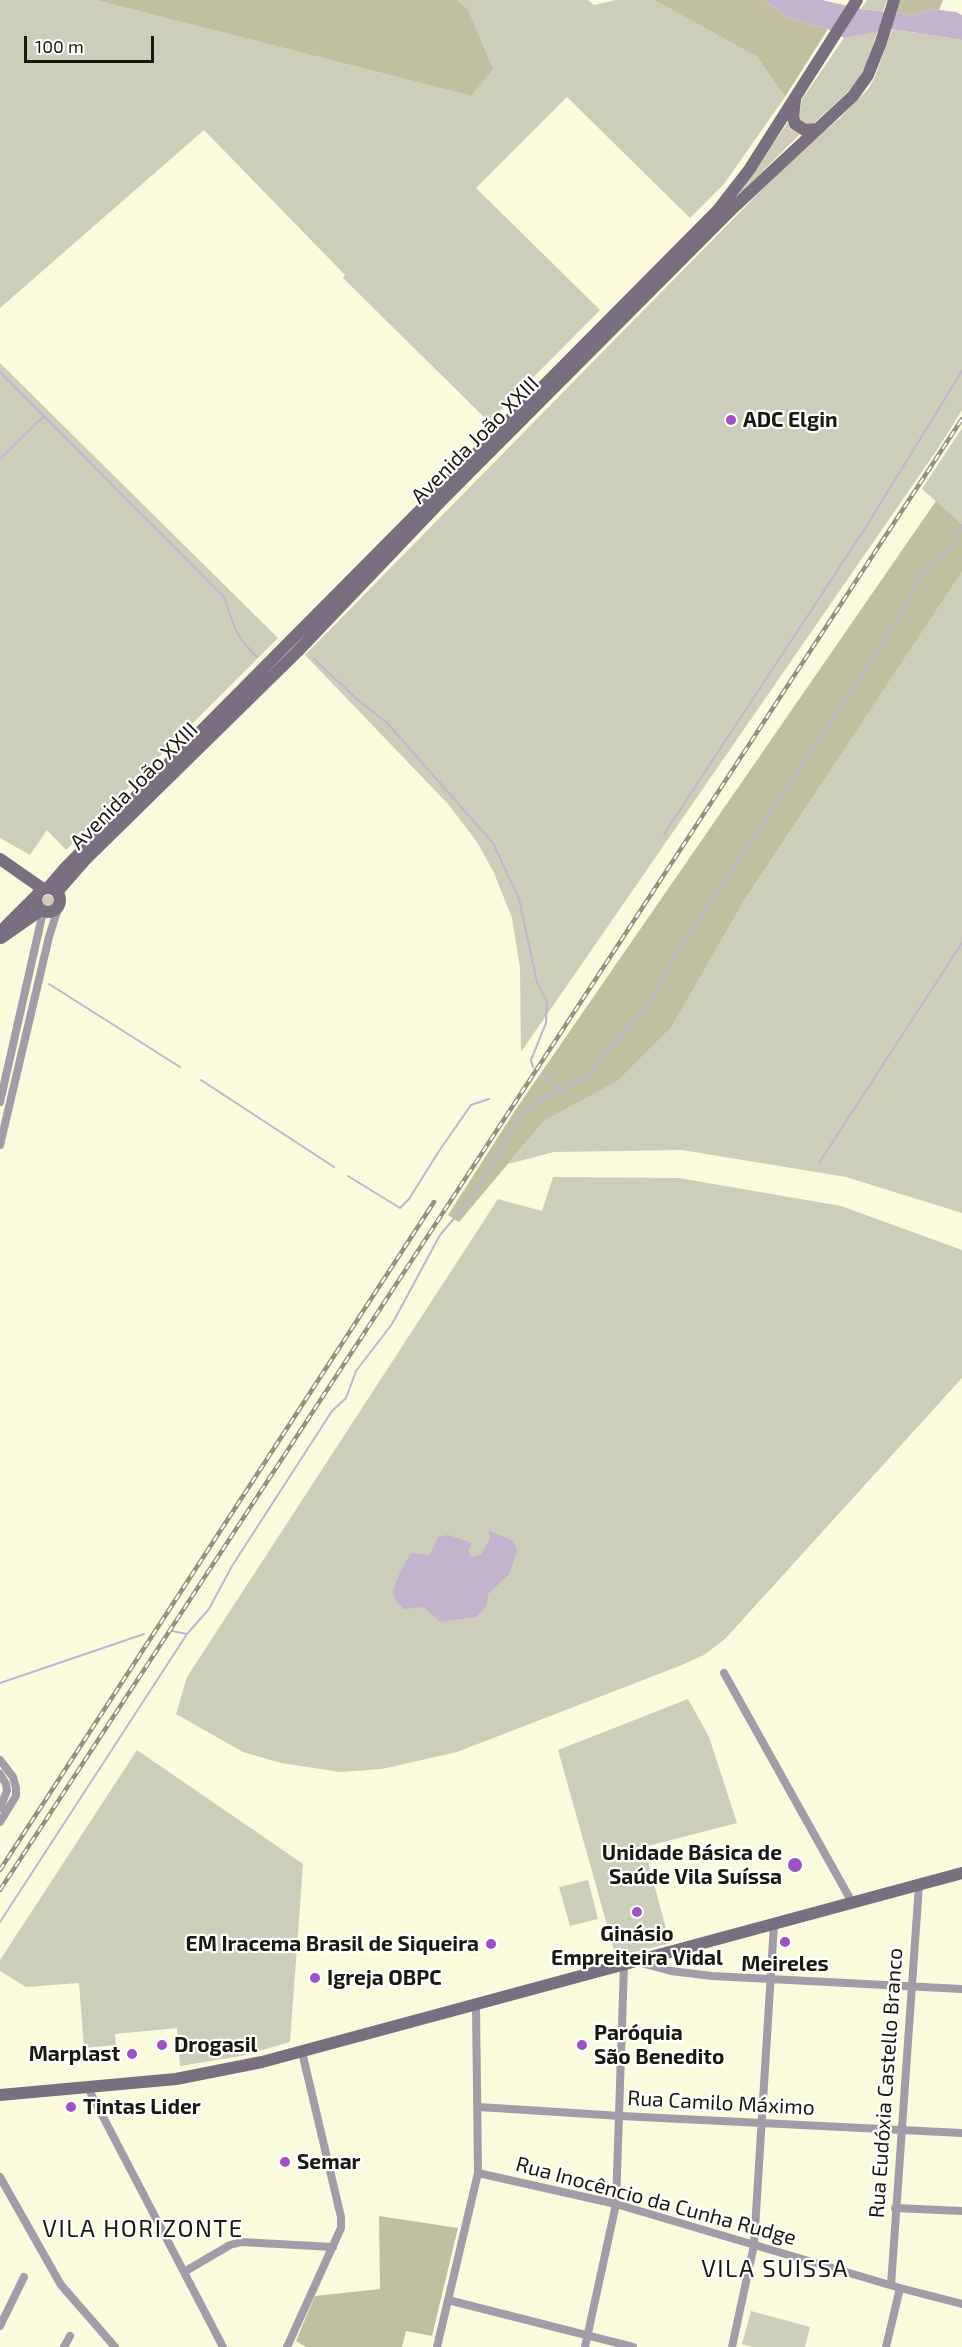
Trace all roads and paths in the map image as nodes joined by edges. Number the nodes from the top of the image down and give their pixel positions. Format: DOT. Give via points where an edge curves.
graph roads {
  1 [pos="856,1"];
  2 [pos="893,2"];
  3 [pos="795,96"];
  4 [pos="818,129"];
  5 [pos="0,859"];
  6 [pos="49,894"];
  7 [pos="42,911"];
  8 [pos="0,932"];
  9 [pos="0,939"];
  10 [pos="0,1102"];
  11 [pos="0,1144"];
  12 [pos="724,1673"];
  13 [pos="0,1760"];
  14 [pos="0,1774"];
  15 [pos="0,1808"];
  16 [pos="0,1821"];
  17 [pos="962,1873"];
  18 [pos="919,1885"];
  19 [pos="854,1904"];
  20 [pos="774,1924"];
  21 [pos="629,1963"];
  22 [pos="770,1979"];
  23 [pos="911,1986"];
  24 [pos="962,1989"];
  25 [pos="476,2006"];
  26 [pos="303,2052"];
  27 [pos="88,2088"];
  28 [pos="0,2095"];
  29 [pos="479,2107"];
  30 [pos="621,2116"];
  31 [pos="762,2123"];
  32 [pos="902,2129"];
  33 [pos="962,2133"];
  34 [pos="478,2174"];
  35 [pos="0,2179"];
  36 [pos="616,2205"];
  37 [pos="895,2208"];
  38 [pos="962,2211"];
  39 [pos="754,2245"];
  40 [pos="333,2247"];
  41 [pos="184,2272"];
  42 [pos="24,2277"];
  43 [pos="891,2284"];
  44 [pos="900,2288"];
  45 [pos="448,2300"];
  46 [pos="962,2304"];
  47 [pos="0,2326"];
  48 [pos="588,2334"];
  49 [pos="70,2336"];
  50 [pos="64,2347"];
  51 [pos="115,2347"];
  52 [pos="223,2347"];
  53 [pos="287,2347"];
  54 [pos="436,2347"];
  55 [pos="585,2347"];
  56 [pos="633,2347"];
  57 [pos="732,2347"];
  58 [pos="886,2347"];
  1 -- 3 [label="main road, Avenida João XXIII"];
  2 -- 4 [label="main road, Avenida João XXIII" via="862,85"];
  3 -- 4 [label="main road" via="795,124 805,130"];
  3 -- 6 [label="main road, Avenida João XXIII" via="749,170 718,210 66,867"];
  4 -- 6 [label="main road, Avenida João XXIII" via="718,223 297,652"];
  5 -- 6 [label="main road"];
  6 -- 7 [label="main road" via="35,902"];
  6 -- 7 [label="main road" via="52,912"];
  6 -- 8 [label="main road, Avenida João XXIII"];
  6 -- 11 [label="street" via="49,937"];
  7 -- 9 [label="main road"];
  7 -- 10 [label="street"];
  12 -- 19 [label="street"];
  13 -- 16 [label="street" via="16,1788 16,1796"];
  14 -- 15 [label="street" via="7,1791"];
  17 -- 18 [label="main road"];
  18 -- 19 [label="main road"];
  18 -- 23 [label="street, Rua Eudóxia Castello Branco"];
  19 -- 20 [label="main road"];
  20 -- 21 [label="main road"];
  20 -- 22 [label="street"];
  21 -- 22 [label="street" via="671,1971"];
  21 -- 25 [label="main road"];
  21 -- 30 [label="street"];
  22 -- 23 [label="street"];
  22 -- 31 [label="street"];
  23 -- 24 [label="street"];
  23 -- 32 [label="street, Rua Eudóxia Castello Branco"];
  25 -- 26 [label="main road"];
  25 -- 29 [label="street"];
  26 -- 27 [label="main road" via="176,2079"];
  26 -- 40 [label="street" via="341,2217"];
  27 -- 28 [label="main road"];
  27 -- 41 [label="street"];
  29 -- 30 [label="street, Rua Camilo Máximo"];
  29 -- 34 [label="street"];
  30 -- 31 [label="street, Rua Camilo Máximo"];
  30 -- 36 [label="street"];
  31 -- 32 [label="street, Rua Camilo Máximo"];
  31 -- 39 [label="street"];
  32 -- 33 [label="street, Rua Camilo Máximo"];
  32 -- 37 [label="street, Rua Eudóxia Castello Branco"];
  34 -- 36 [label="street, Rua Inocêncio da Cunha Rudge"];
  34 -- 45 [label="street"];
  35 -- 51 [label="street" via="61,2286"];
  36 -- 39 [label="street, Rua Inocêncio da Cunha Rudge"];
  36 -- 48 [label="street"];
  37 -- 38 [label="street"];
  37 -- 43 [label="street, Rua Eudóxia Castello Branco"];
  39 -- 43 [label="street, Rua Inocêncio da Cunha Rudge"];
  39 -- 57 [label="street"];
  40 -- 41 [label="street" via="241,2242"];
  40 -- 53 [label="street"];
  41 -- 52 [label="street"];
  42 -- 47 [label="street"];
  43 -- 44 [label="street, Rua Inocêncio da Cunha Rudge"];
  44 -- 46 [label="street, Rua Inocêncio da Cunha Rudge"];
  44 -- 58 [label="street"];
  45 -- 48 [label="street"];
  45 -- 54 [label="street"];
  48 -- 55 [label="street"];
  48 -- 56 [label="street"];
  49 -- 50 [label="street"];
}
